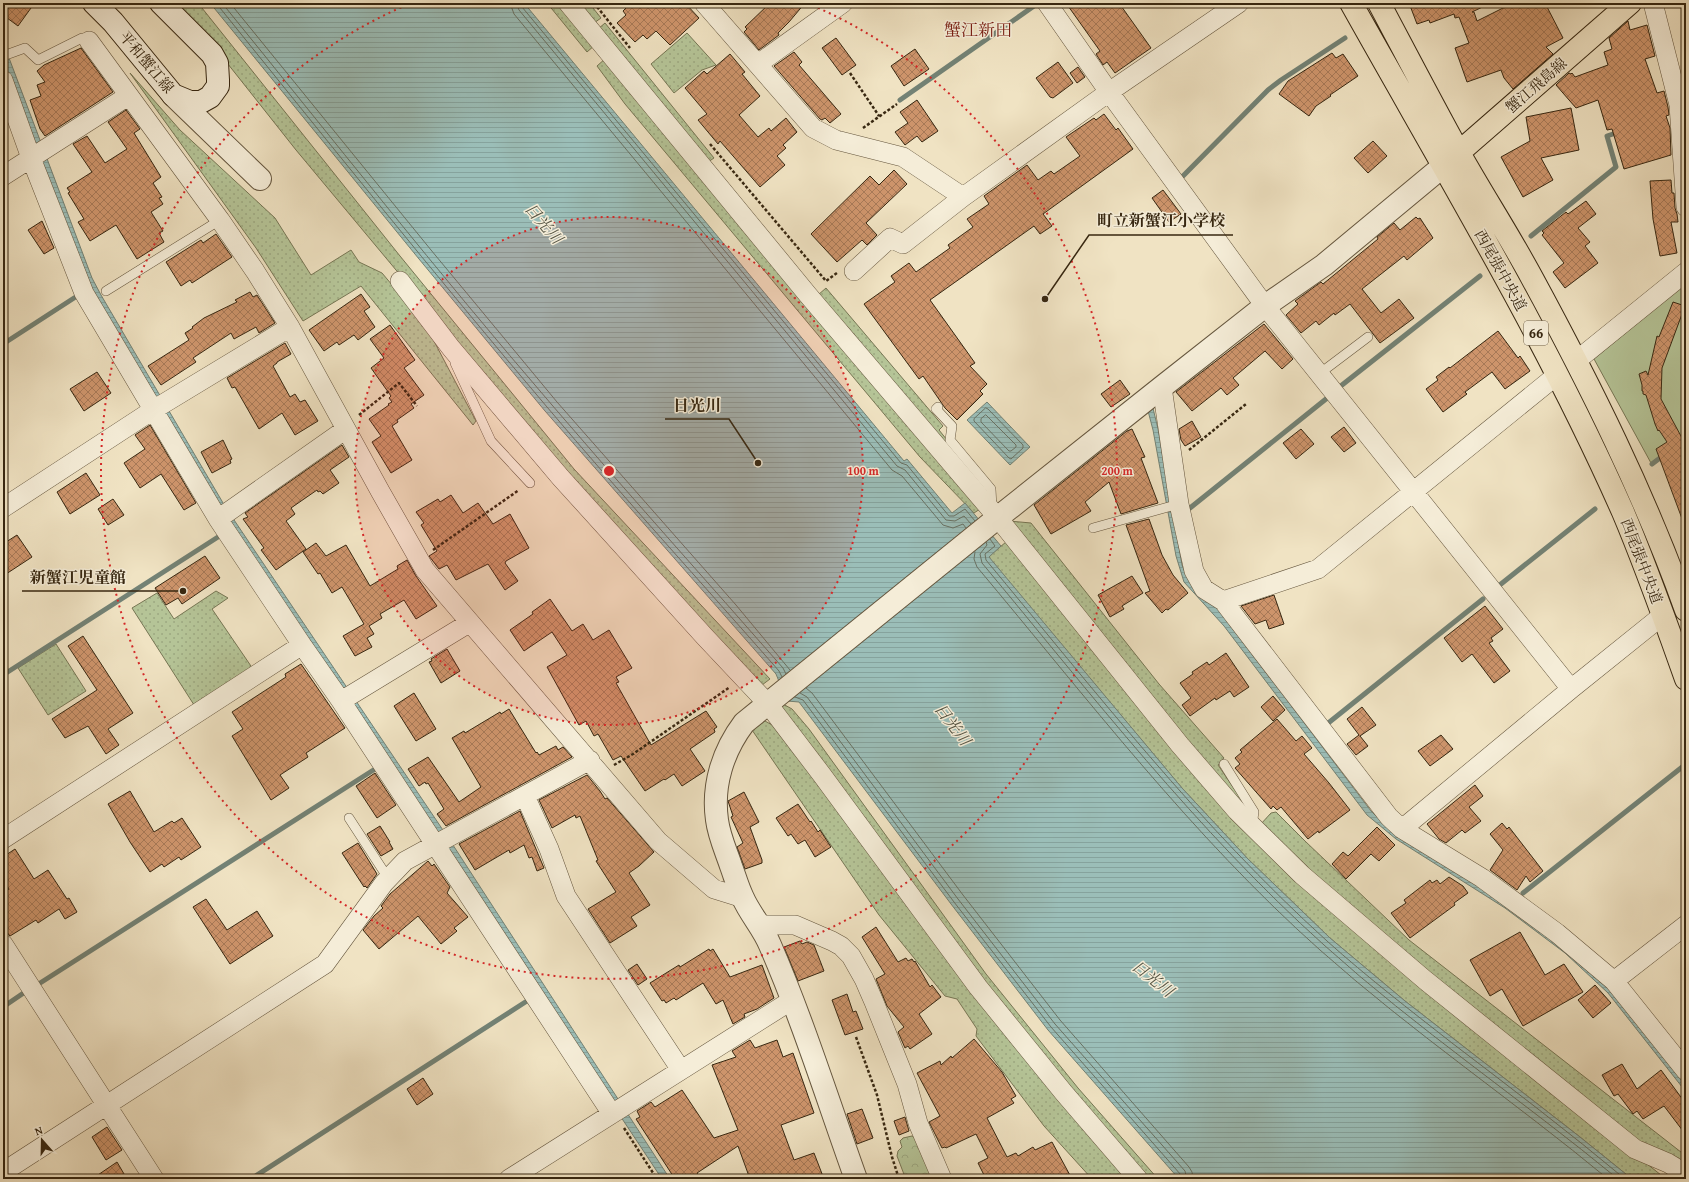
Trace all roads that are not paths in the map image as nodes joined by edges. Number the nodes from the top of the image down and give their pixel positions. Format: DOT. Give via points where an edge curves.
graph roads {
  1 [pos="94,3"];
  2 [pos="161,3"];
  3 [pos="568,3"];
  4 [pos="704,3"];
  5 [pos="843,3"];
  6 [pos="1046,3"];
  7 [pos="1239,3"];
  8 [pos="1351,3"];
  9 [pos="1379,3"];
  10 [pos="1630,3"];
  11 [pos="1654,3"];
  12 [pos="89,41"];
  13 [pos="7,54"];
  14 [pos="758,64"];
  15 [pos="3,80"];
  16 [pos="1109,92"];
  17 [pos="173,95"];
  18 [pos="128,96"];
  19 [pos="1458,152"];
  20 [pos="37,154"];
  21 [pos="1442,167"];
  22 [pos="3,176"];
  23 [pos="260,179"];
  24 [pos="963,197"];
  25 [pos="1686,207"];
  26 [pos="220,220"];
  27 [pos="854,271"];
  28 [pos="1686,272"];
  29 [pos="400,281"];
  30 [pos="106,291"];
  31 [pos="1265,306"];
  32 [pos="290,327"];
  33 [pos="1368,337"];
  34 [pos="451,348"];
  35 [pos="1576,361"];
  36 [pos="1319,374"];
  37 [pos="1557,375"];
  38 [pos="1162,387"];
  39 [pos="158,407"];
  40 [pos="938,407"];
  41 [pos="345,428"];
  42 [pos="530,483"];
  43 [pos="1413,492"];
  44 [pos="1174,506"];
  45 [pos="3,508"];
  46 [pos="223,515"];
  47 [pos="993,517"];
  48 [pos="1093,528"];
  49 [pos="1223,602"];
  50 [pos="1686,610"];
  51 [pos="1663,615"];
  52 [pos="469,623"];
  53 [pos="302,645"];
  54 [pos="1686,679"];
  55 [pos="1571,689"];
  56 [pos="346,698"];
  57 [pos="770,702"];
  58 [pos="1224,764"];
  59 [pos="595,767"];
  60 [pos="525,796"];
  61 [pos="349,818"];
  62 [pos="1252,825"];
  63 [pos="1402,829"];
  64 [pos="3,839"];
  65 [pos="441,840"];
  66 [pos="388,878"];
  67 [pos="743,898"];
  68 [pos="1686,925"];
  69 [pos="759,926"];
  70 [pos="3,944"];
  71 [pos="1614,981"];
  72 [pos="792,1000"];
  73 [pos="681,1070"];
  74 [pos="1686,1071"];
  75 [pos="107,1106"];
  76 [pos="617,1110"];
  77 [pos="3,1172"];
  78 [pos="1686,1174"];
  79 [pos="154,1179"];
  80 [pos="509,1179"];
  81 [pos="856,1179"];
  82 [pos="942,1179"];
  83 [pos="1138,1179"];
  1 -- 17 [label="street, 平和蟹江線" via="113,22"];
  2 -- 17 [label="street, 平和蟹江線" via="212,54 217,63 218,86 210,97 201,102 190,102"];
  3 -- 47 [label="street"];
  4 -- 14 [label="street"];
  5 -- 14 [label="street"];
  6 -- 16 [label="street"];
  7 -- 16 [label="street"];
  8 -- 21 [label="main road, 西尾張中央道 / 66"];
  9 -- 19 [label="main road, 西尾張中央道 / 66"];
  10 -- 19 [label="main road, 蟹江飛島線"];
  11 -- 25 [label="street" via="1679,105"];
  12 -- 13 [label="lane" via="82,38 38,60 25,48"];
  12 -- 18 [label="street"];
  14 -- 24 [label="street" via="813,128 836,140 903,158"];
  15 -- 20 [label="street"];
  16 -- 24 [label="street"];
  16 -- 31 [label="street"];
  17 -- 23 [label="street"];
  18 -- 20 [label="street"];
  18 -- 26 [label="street"];
  19 -- 21 [label="main road, 蟹江飛島線"];
  19 -- 35 [label="main road, 西尾張中央道 / 66" via="1531,276"];
  20 -- 22 [label="street"];
  20 -- 39 [label="street" via="84,293"];
  21 -- 31 [label="street" via="1324,265"];
  21 -- 37 [label="main road, 西尾張中央道 / 66" via="1511,285"];
  24 -- 27 [label="street" via="903,244 890,238"];
  26 -- 30 [label="lane"];
  26 -- 32 [label="street"];
  28 -- 35 [label="street"];
  29 -- 34 [label="street"];
  31 -- 36 [label="street"];
  31 -- 38 [label="street"];
  32 -- 39 [label="street"];
  32 -- 41 [label="street"];
  33 -- 36 [label="lane"];
  34 -- 42 [label="lane" via="491,441"];
  34 -- 57 [label="street" via="561,478 705,637"];
  35 -- 50 [label="main road, 西尾張中央道 / 66" via="1647,510"];
  36 -- 43 [label="street"];
  37 -- 43 [label="street"];
  37 -- 51 [label="main road, 西尾張中央道 / 66" via="1623,513"];
  38 -- 44 [label="street" via="1174,463"];
  38 -- 47 [label="street"];
  39 -- 45 [label="street"];
  39 -- 46 [label="street"];
  40 -- 47 [label="lane" via="936,409 952,426 950,440 991,489"];
  41 -- 46 [label="street"];
  41 -- 52 [label="street" via="425,570"];
  43 -- 49 [label="street" via="1318,569"];
  43 -- 55 [label="street"];
  44 -- 48 [label="lane"];
  44 -- 49 [label="street" via="1194,571 1204,589"];
  46 -- 53 [label="street"];
  47 -- 57 [label="street"];
  47 -- 62 [label="street" via="1180,745"];
  49 -- 63 [label="street" via="1389,818"];
  51 -- 54 [label="main road, 西尾張中央道 / 66"];
  51 -- 55 [label="street"];
  52 -- 56 [label="street"];
  52 -- 59 [label="street"];
  53 -- 56 [label="street"];
  53 -- 64 [label="street"];
  55 -- 63 [label="street"];
  56 -- 65 [label="street"];
  57 -- 67 [label="street" via="744,723 732,740 718,781 717,820"];
  57 -- 83 [label="street" via="978,987"];
  58 -- 62 [label="lane" via="1254,812"];
  59 -- 60 [label="street"];
  59 -- 67 [label="street" via="658,841 714,889"];
  60 -- 65 [label="street"];
  60 -- 73 [label="street" via="549,849 566,896"];
  61 -- 66 [label="lane"];
  62 -- 78 [label="street" via="1302,875 1548,1080 1635,1149"];
  63 -- 71 [label="street" via="1482,878 1557,933"];
  65 -- 66 [label="street" via="405,861"];
  65 -- 76 [label="street"];
  66 -- 75 [label="street" via="325,964"];
  67 -- 69 [label="street"];
  68 -- 71 [label="street"];
  69 -- 72 [label="street"];
  69 -- 82 [label="street" via="795,925 832,941 851,956 874,1002 907,1084 918,1123"];
  70 -- 75 [label="street"];
  71 -- 74 [label="street"];
  72 -- 73 [label="street"];
  72 -- 81 [label="street"];
  73 -- 76 [label="street"];
  75 -- 77 [label="street"];
  75 -- 79 [label="street"];
  76 -- 80 [label="street"];
}
